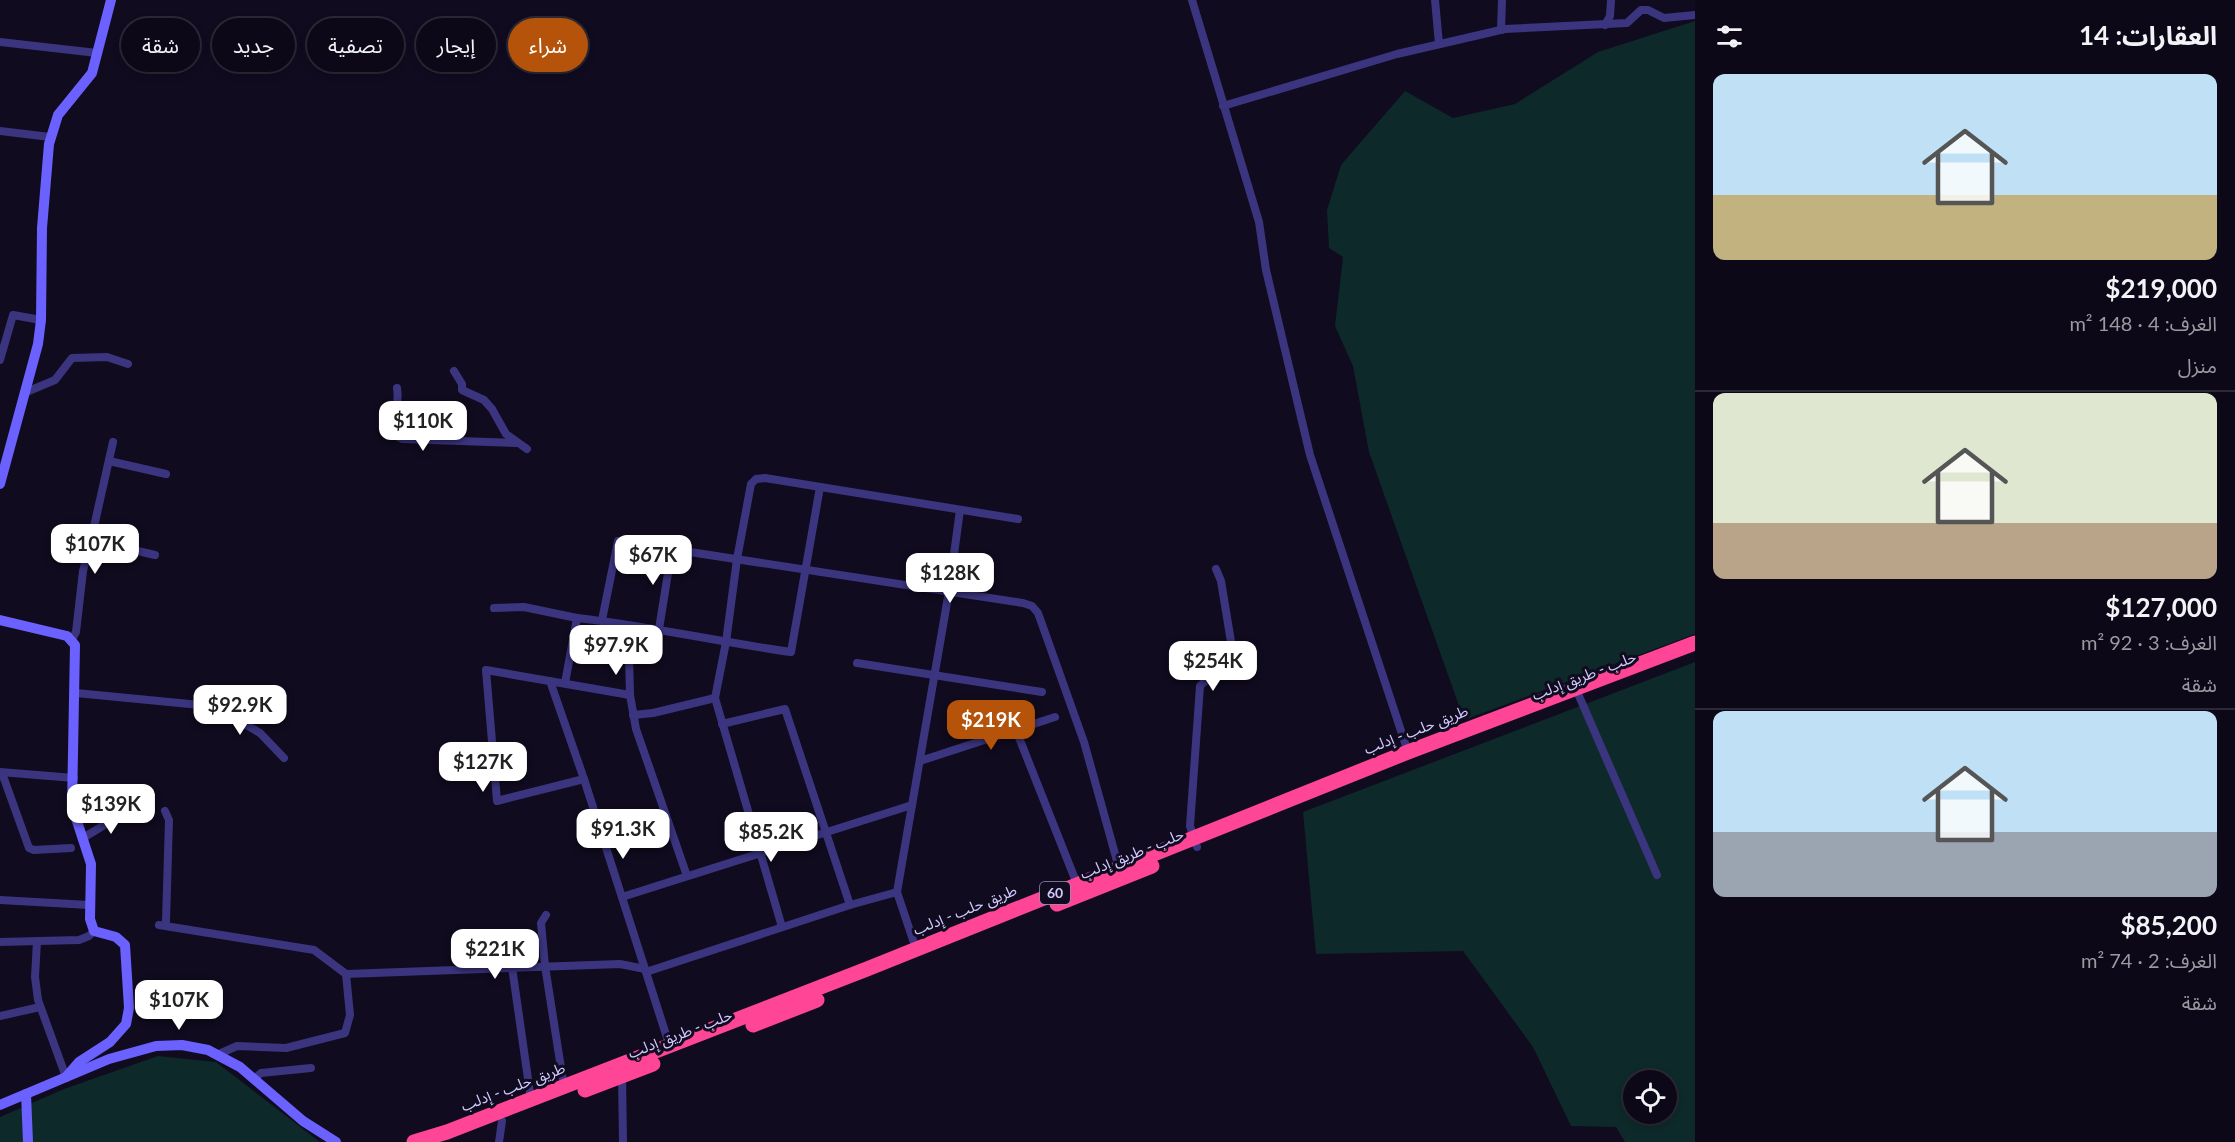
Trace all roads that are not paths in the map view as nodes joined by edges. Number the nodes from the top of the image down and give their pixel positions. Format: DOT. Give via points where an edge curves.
graph roads {
  1 [pos="111,0"];
  2 [pos="1192,0"];
  3 [pos="1435,0"];
  4 [pos="1502,0"];
  5 [pos="1611,0"];
  6 [pos="1695,15"];
  7 [pos="1605,25"];
  8 [pos="1501,30"];
  9 [pos="0,42"];
  10 [pos="1439,44"];
  11 [pos="97,53"];
  12 [pos="1223,106"];
  13 [pos="0,131"];
  14 [pos="50,137"];
  15 [pos="41,320"];
  16 [pos="0,360"];
  17 [pos="128,364"];
  18 [pos="454,371"];
  19 [pos="397,388"];
  20 [pos="24,393"];
  21 [pos="113,442"];
  22 [pos="516,443"];
  23 [pos="527,449"];
  24 [pos="109,461"];
  25 [pos="166,474"];
  26 [pos="0,484"];
  27 [pos="820,487"];
  28 [pos="960,510"];
  29 [pos="1018,519"];
  30 [pos="92,540"];
  31 [pos="672,548"];
  32 [pos="155,555"];
  33 [pos="737,559"];
  34 [pos="1216,569"];
  35 [pos="805,570"];
  36 [pos="949,591"];
  37 [pos="494,608"];
  38 [pos="577,618"];
  39 [pos="0,620"];
  40 [pos="602,620"];
  41 [pos="659,629"];
  42 [pos="71,641"];
  43 [pos="726,642"];
  44 [pos="1695,643"];
  45 [pos="1695,653"];
  46 [pos="628,655"];
  47 [pos="857,663"];
  48 [pos="935,675"];
  49 [pos="550,681"];
  50 [pos="565,682"];
  51 [pos="1042,692"];
  52 [pos="76,693"];
  53 [pos="630,695"];
  54 [pos="1580,696"];
  55 [pos="715,698"];
  56 [pos="633,715"];
  57 [pos="1055,717"];
  58 [pos="722,724"];
  59 [pos="1016,730"];
  60 [pos="1409,757"];
  61 [pos="284,758"];
  62 [pos="920,761"];
  63 [pos="1,772"];
  64 [pos="74,778"];
  65 [pos="584,779"];
  66 [pos="912,805"];
  67 [pos="127,811"];
  68 [pos="165,811"];
  69 [pos="826,832"];
  70 [pos="83,838"];
  71 [pos="1195,843"];
  72 [pos="71,848"];
  73 [pos="760,853"];
  74 [pos="1117,861"];
  75 [pos="1657,875"];
  76 [pos="687,876"];
  77 [pos="1075,879"];
  78 [pos="897,892"];
  79 [pos="622,897"];
  80 [pos="0,900"];
  81 [pos="89,905"];
  82 [pos="850,905"];
  83 [pos="546,915"];
  84 [pos="782,927"];
  85 [pos="94,931"];
  86 [pos="37,941"];
  87 [pos="0,942"];
  88 [pos="917,953"];
  89 [pos="545,966"];
  90 [pos="512,967"];
  91 [pos="645,971"];
  92 [pos="346,974"];
  93 [pos="40,1007"];
  94 [pos="0,1016"];
  95 [pos="670,1047"];
  96 [pos="219,1054"];
  97 [pos="311,1068"];
  98 [pos="622,1076"];
  99 [pos="66,1077"];
  100 [pos="255,1078"];
  101 [pos="564,1087"];
  102 [pos="26,1094"];
  103 [pos="531,1100"];
  104 [pos="0,1106"];
  105 [pos="502,1121"];
  106 [pos="28,1142"];
  107 [pos="336,1142"];
  108 [pos="414,1142"];
  109 [pos="448,1142"];
  110 [pos="499,1142"];
  111 [pos="623,1142"];
  1 -- 11 [label="street"];
  2 -- 12 [label="street"];
  3 -- 10 [label="street"];
  4 -- 8 [label="street"];
  5 -- 7 [label="street"];
  6 -- 7 [label="street" via="1664,18 1641,10 1627,23"];
  7 -- 8 [label="street"];
  8 -- 10 [label="street"];
  9 -- 11 [label="street"];
  10 -- 12 [label="street"];
  11 -- 14 [label="street" via="92,73 58,115"];
  12 -- 60 [label="street" via="1259,222 1266,270 1310,455"];
  13 -- 14 [label="street"];
  14 -- 15 [label="street" via="42,228"];
  15 -- 16 [label="street" via="13,315"];
  15 -- 20 [label="street"];
  17 -- 20 [label="street" via="107,357 72,358 55,380"];
  18 -- 22 [label="street" via="462,390 484,400"];
  19 -- 22 [label="street" via="394,429 402,439"];
  20 -- 26 [label="street"];
  21 -- 24 [label="street"];
  22 -- 23 [label="street"];
  24 -- 25 [label="street"];
  24 -- 30 [label="street"];
  27 -- 28 [label="street"];
  27 -- 33 [label="street" via="756,479 751,484"];
  27 -- 35 [label="street"];
  28 -- 29 [label="street"];
  28 -- 36 [label="street"];
  30 -- 32 [label="street"];
  30 -- 42 [label="street" via="83,571 76,632"];
  31 -- 33 [label="street"];
  31 -- 40 [label="street" via="618,541"];
  31 -- 41 [label="street"];
  33 -- 35 [label="street"];
  33 -- 43 [label="street"];
  34 -- 71 [label="street" via="1235,666 1200,686 1191,811"];
  35 -- 36 [label="street"];
  35 -- 43 [label="street" via="791,652"];
  36 -- 48 [label="street"];
  36 -- 74 [label="street" via="1023,603 1038,613 1084,742"];
  37 -- 38 [label="street" via="524,607"];
  38 -- 40 [label="street"];
  38 -- 50 [label="street"];
  39 -- 42 [label="street" via="67,636"];
  40 -- 41 [label="street"];
  41 -- 43 [label="street"];
  42 -- 52 [label="street" via="75,645"];
  43 -- 55 [label="street"];
  44 -- 60 [label="highway, طريق حلب - إدلب / 60"];
  45 -- 54 [label="highway, حلب - طريق إدلب / 60"];
  46 -- 53 [label="street"];
  47 -- 48 [label="street"];
  48 -- 51 [label="street"];
  48 -- 62 [label="street"];
  49 -- 50 [label="street"];
  49 -- 65 [label="street"];
  49 -- 65 [label="street" via="486,670 497,801"];
  50 -- 53 [label="street"];
  52 -- 61 [label="street" via="200,705 224,712 260,734"];
  52 -- 64 [label="street"];
  53 -- 56 [label="street"];
  54 -- 60 [label="highway, حلب - طريق إدلب / 60"];
  54 -- 75 [label="street"];
  55 -- 56 [label="street"];
  55 -- 58 [label="street"];
  56 -- 76 [label="street"];
  57 -- 59 [label="street"];
  58 -- 69 [label="street" via="785,709"];
  58 -- 73 [label="street"];
  59 -- 62 [label="street"];
  59 -- 77 [label="street"];
  60 -- 71 [label="highway, طريق حلب - إدلب / 60"];
  62 -- 66 [label="street"];
  63 -- 64 [label="street"];
  63 -- 72 [label="street" via="29,848"];
  64 -- 70 [label="street" via="72,806"];
  65 -- 79 [label="street"];
  66 -- 69 [label="street"];
  66 -- 78 [label="street"];
  67 -- 70 [label="street"];
  68 -- 92 [label="street" via="169,820 163,922 314,950"];
  69 -- 73 [label="street"];
  69 -- 82 [label="street"];
  70 -- 81 [label="street" via="91,864"];
  71 -- 88 [label="highway, طريق حلب - إدلب / 60"];
  73 -- 76 [label="street"];
  73 -- 84 [label="street"];
  76 -- 79 [label="street"];
  78 -- 82 [label="street"];
  78 -- 88 [label="street"];
  79 -- 91 [label="street"];
  80 -- 81 [label="street"];
  81 -- 85 [label="street"];
  82 -- 84 [label="street"];
  83 -- 89 [label="street" via="541,923"];
  84 -- 91 [label="street"];
  85 -- 86 [label="street" via="79,940"];
  85 -- 99 [label="street" via="116,937 125,945 128,1018 110,1042 79,1062"];
  86 -- 87 [label="street"];
  86 -- 93 [label="street" via="35,977"];
  88 -- 95 [label="highway, طريق حلب - إدلب / 60"];
  88 -- 98 [label="highway, حلب - طريق إدلب / 60" via="786,1012"];
  89 -- 90 [label="street"];
  89 -- 91 [label="street" via="620,964"];
  89 -- 101 [label="street"];
  90 -- 92 [label="street"];
  90 -- 103 [label="street"];
  91 -- 95 [label="street"];
  92 -- 96 [label="street" via="350,1015 345,1033 286,1048 237,1046"];
  93 -- 94 [label="street"];
  93 -- 99 [label="street"];
  95 -- 101 [label="highway, طريق حلب - إدلب / 60"];
  96 -- 99 [label="street" via="182,1045 156,1046 109,1059"];
  96 -- 100 [label="street"];
  97 -- 100 [label="street" via="261,1073"];
  98 -- 105 [label="highway, حلب - طريق إدلب / 60"];
  98 -- 111 [label="street"];
  99 -- 102 [label="street"];
  100 -- 107 [label="street" via="303,1121"];
  101 -- 103 [label="highway, طريق حلب - إدلب / 60"];
  102 -- 104 [label="street"];
  102 -- 106 [label="street"];
  103 -- 108 [label="highway, طريق حلب - إدلب / 60"];
  105 -- 109 [label="highway, حلب - طريق إدلب / 60"];
  105 -- 110 [label="street"];
}
